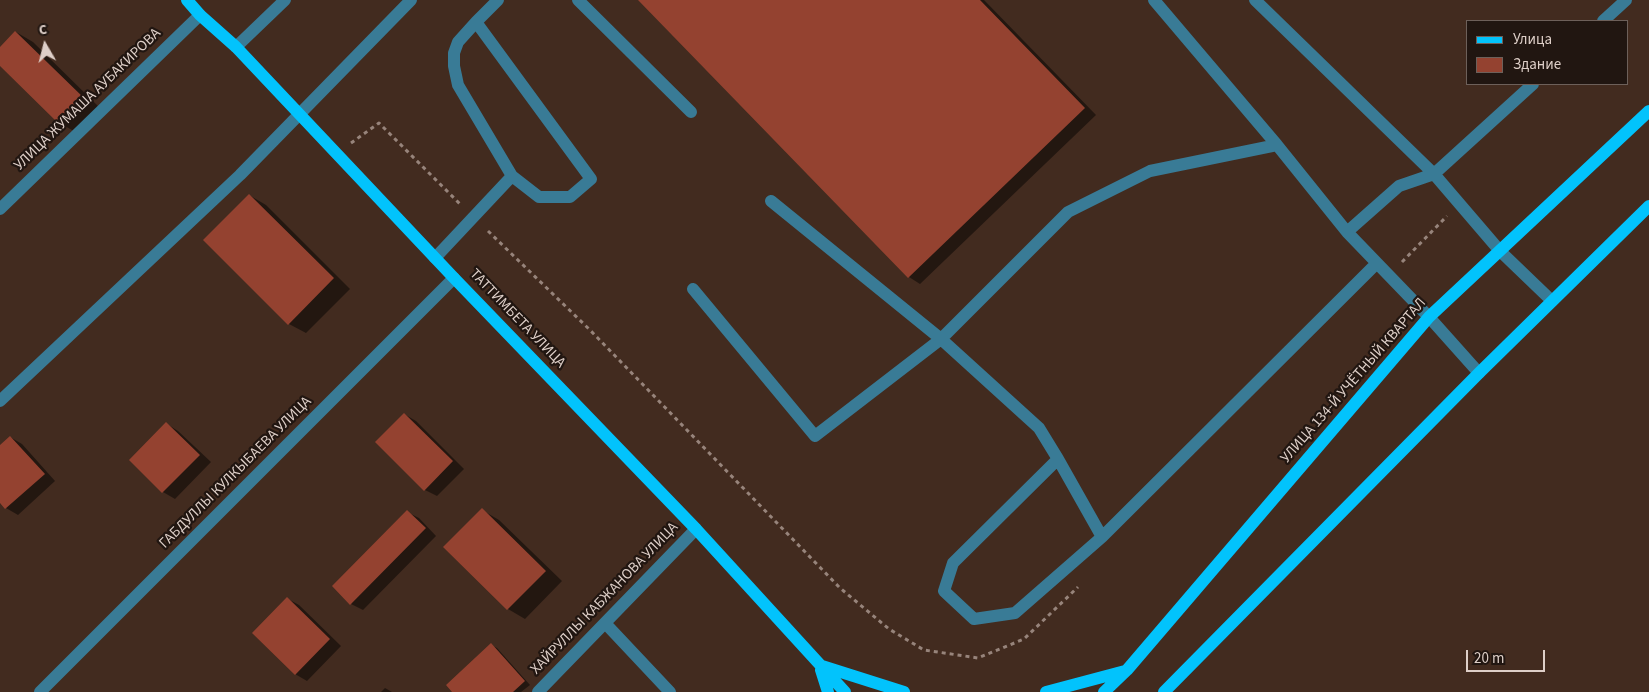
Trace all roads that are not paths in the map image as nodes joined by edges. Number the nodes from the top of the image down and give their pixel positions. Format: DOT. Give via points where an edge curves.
graph roads {
  1 [pos="187,0"];
  2 [pos="285,0"];
  3 [pos="411,0"];
  4 [pos="498,0"];
  5 [pos="578,0"];
  6 [pos="1154,0"];
  7 [pos="1255,0"];
  8 [pos="1626,0"];
  9 [pos="200,15"];
  10 [pos="1603,20"];
  11 [pos="476,22"];
  12 [pos="236,47"];
  13 [pos="1532,85"];
  14 [pos="1649,111"];
  15 [pos="691,112"];
  16 [pos="300,114"];
  17 [pos="1278,145"];
  18 [pos="1434,174"];
  19 [pos="512,176"];
  20 [pos="771,201"];
  21 [pos="1649,206"];
  22 [pos="0,209"];
  23 [pos="1347,232"];
  24 [pos="1500,251"];
  25 [pos="435,258"];
  26 [pos="1376,264"];
  27 [pos="454,278"];
  28 [pos="693,289"];
  29 [pos="1552,301"];
  30 [pos="1429,317"];
  31 [pos="941,339"];
  32 [pos="1479,373"];
  33 [pos="0,401"];
  34 [pos="1058,459"];
  35 [pos="696,529"];
  36 [pos="1102,537"];
  37 [pos="605,623"];
  38 [pos="820,665"];
  39 [pos="1128,670"];
  40 [pos="40,692"];
  41 [pos="538,692"];
  42 [pos="670,692"];
  43 [pos="828,692"];
  44 [pos="845,692"];
  45 [pos="904,692"];
  46 [pos="1046,692"];
  47 [pos="1104,692"];
  48 [pos="1164,692"];
  1 -- 9 [label="main road, ТАТТИМБЕТА УЛИЦА"];
  2 -- 12 [label="street"];
  3 -- 16 [label="street"];
  4 -- 11 [label="street"];
  5 -- 15 [label="street"];
  6 -- 17 [label="street"];
  7 -- 18 [label="street"];
  8 -- 10 [label="street"];
  9 -- 12 [label="main road, ТАТТИМБЕТА УЛИЦА"];
  9 -- 22 [label="street, УЛИЦА ЖУМАША АУБАКИРОВА"];
  11 -- 19 [label="street" via="458,42 454,53 458,84"];
  11 -- 19 [label="street" via="590,179 570,197 539,197"];
  12 -- 16 [label="main road, ТАТТИМБЕТА УЛИЦА"];
  13 -- 18 [label="street"];
  14 -- 24 [label="main road, УЛИЦА 134-Й УЧЁТНЫЙ КВАРТАЛ"];
  16 -- 25 [label="main road, ТАТТИМБЕТА УЛИЦА"];
  16 -- 33 [label="street" via="240,175"];
  17 -- 23 [label="street"];
  17 -- 31 [label="street" via="1150,171 1068,212"];
  18 -- 23 [label="street" via="1399,186"];
  18 -- 24 [label="street"];
  19 -- 25 [label="street"];
  20 -- 31 [label="street"];
  21 -- 29 [label="main road"];
  23 -- 26 [label="street"];
  24 -- 29 [label="street"];
  24 -- 30 [label="main road, УЛИЦА 134-Й УЧЁТНЫЙ КВАРТАЛ"];
  25 -- 27 [label="main road, ТАТТИМБЕТА УЛИЦА"];
  26 -- 30 [label="street"];
  26 -- 36 [label="street"];
  27 -- 35 [label="main road, ТАТТИМБЕТА УЛИЦА"];
  27 -- 40 [label="street, ГАБДУЛЛЫ КУЛКЫБАЕВА УЛИЦА"];
  28 -- 31 [label="street" via="815,436"];
  29 -- 32 [label="main road"];
  30 -- 32 [label="street"];
  30 -- 39 [label="main road, УЛИЦА 134-Й УЧЁТНЫЙ КВАРТАЛ"];
  31 -- 34 [label="street" via="1039,428"];
  32 -- 48 [label="main road"];
  34 -- 36 [label="street"];
  34 -- 36 [label="street" via="953,563 944,591 974,619 1015,613"];
  35 -- 37 [label="street, ХАЙРУЛЛЫ КАБЖАНОВА УЛИЦА"];
  35 -- 38 [label="main road, ТАТТИМБЕТА УЛИЦА"];
  37 -- 41 [label="street, ХАЙРУЛЛЫ КАБЖАНОВА УЛИЦА"];
  37 -- 42 [label="street"];
  38 -- 43 [label="main road"];
  38 -- 44 [label="main road, ТАТТИМБЕТА УЛИЦА"];
  38 -- 45 [label="main road"];
  39 -- 46 [label="main road"];
  39 -- 47 [label="main road, УЛИЦА 134-Й УЧЁТНЫЙ КВАРТАЛ"];
}
